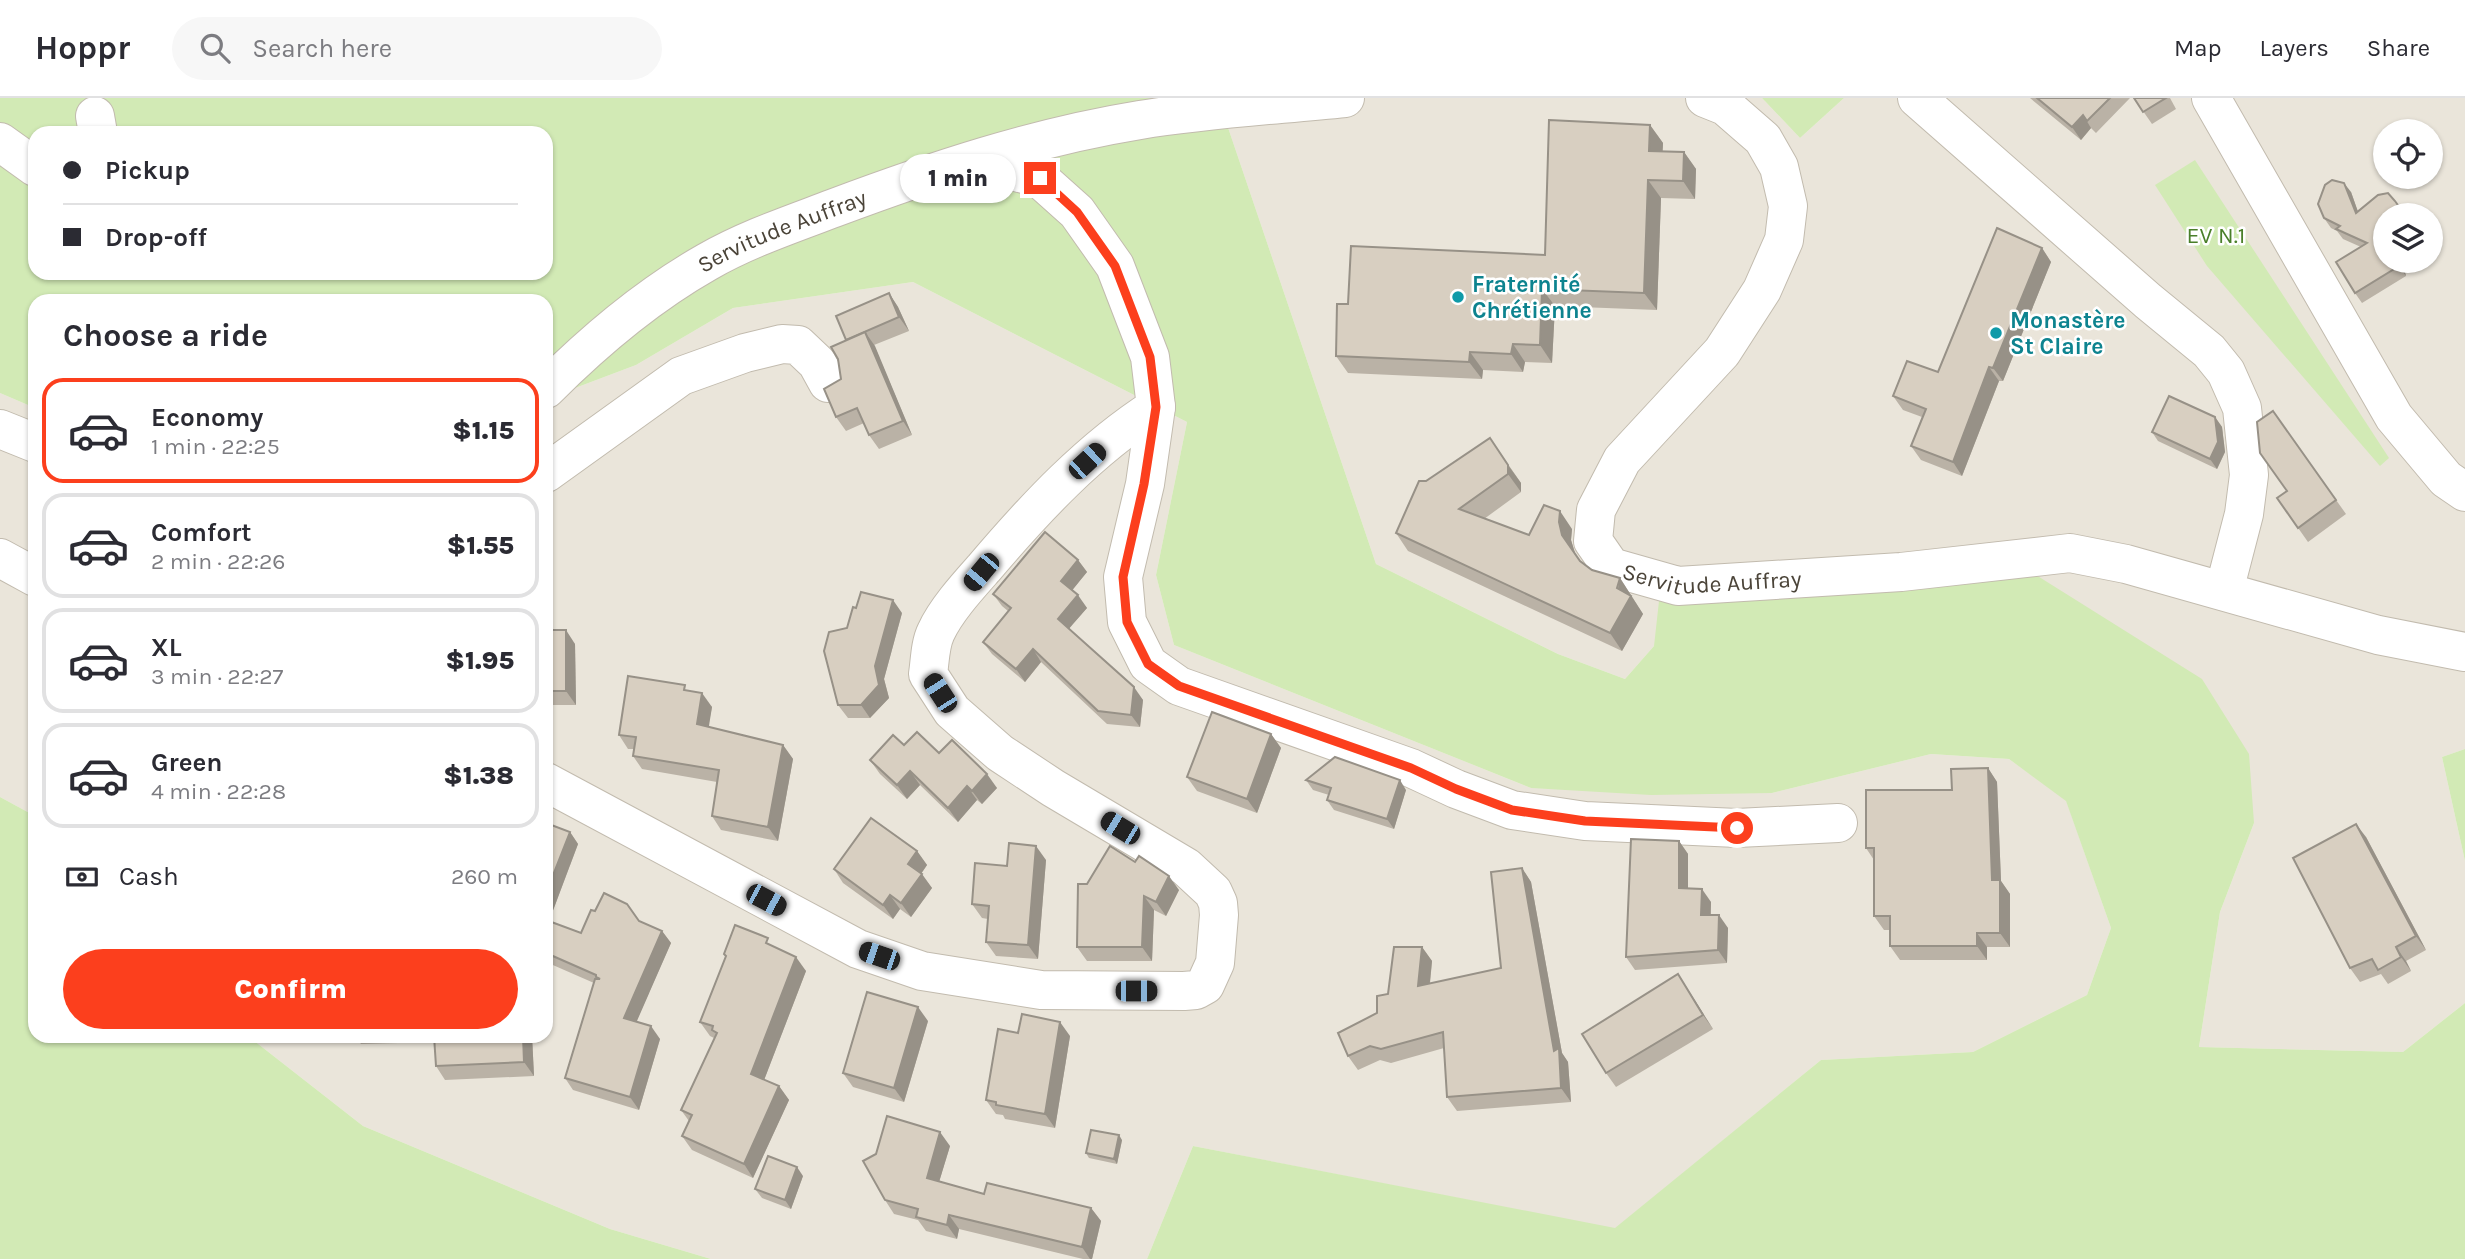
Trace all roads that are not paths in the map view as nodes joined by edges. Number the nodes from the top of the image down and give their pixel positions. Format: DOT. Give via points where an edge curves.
graph roads {
  1 [pos="1345,98"];
  2 [pos="1705,98"];
  3 [pos="1917,98"];
  4 [pos="2211,98"];
  5 [pos="0,142"];
  6 [pos="974,161"];
  7 [pos="28,162"];
  8 [pos="553,382"];
  9 [pos="828,383"];
  10 [pos="1156,407"];
  11 [pos="0,429"];
  12 [pos="28,440"];
  13 [pos="553,468"];
  14 [pos="2465,492"];
  15 [pos="0,558"];
  16 [pos="28,573"];
  17 [pos="2224,591"];
  18 [pos="2465,652"];
  19 [pos="553,786"];
  20 [pos="1838,823"];
  1 -- 6 [label="street, Servitude Auffray" via="1140,120 1020,146"];
  2 -- 17 [label="street, Servitude Auffray" via="1725,106 1769,148 1779,167 1788,206 1784,240 1762,290 1721,352 1622,460 1597,510 1593,541 1611,567 1678,586 1901,572 2070,553"];
  3 -- 17 [label="street" via="2210,351 2233,383 2242,408 2249,475"];
  4 -- 14 [label="street" via="2394,417 2446,479"];
  5 -- 7 [label="street"];
  6 -- 8 [label="street, Servitude Auffray" via="878,191 709,261 647,299"];
  6 -- 10 [label="street" via="1040,178 1077,212 1115,266 1150,357"];
  9 -- 13 [label="street" via="817,363 798,345 758,348 681,376"];
  10 -- 19 [label="street" via="1104,445 1023,522 935,633 928,674 952,711 1000,753 1186,867 1204,883 1219,915 1214,963 1205,985 1184,991 1041,990 922,971 858,948"];
  10 -- 20 [label="street" via="1123,577 1127,622 1148,664 1179,686 1411,768 1512,810 1585,821 1737,828"];
  11 -- 12 [label="street"];
  15 -- 16 [label="street"];
  17 -- 18 [label="street, Servitude Auffray" via="2378,635"];
}
